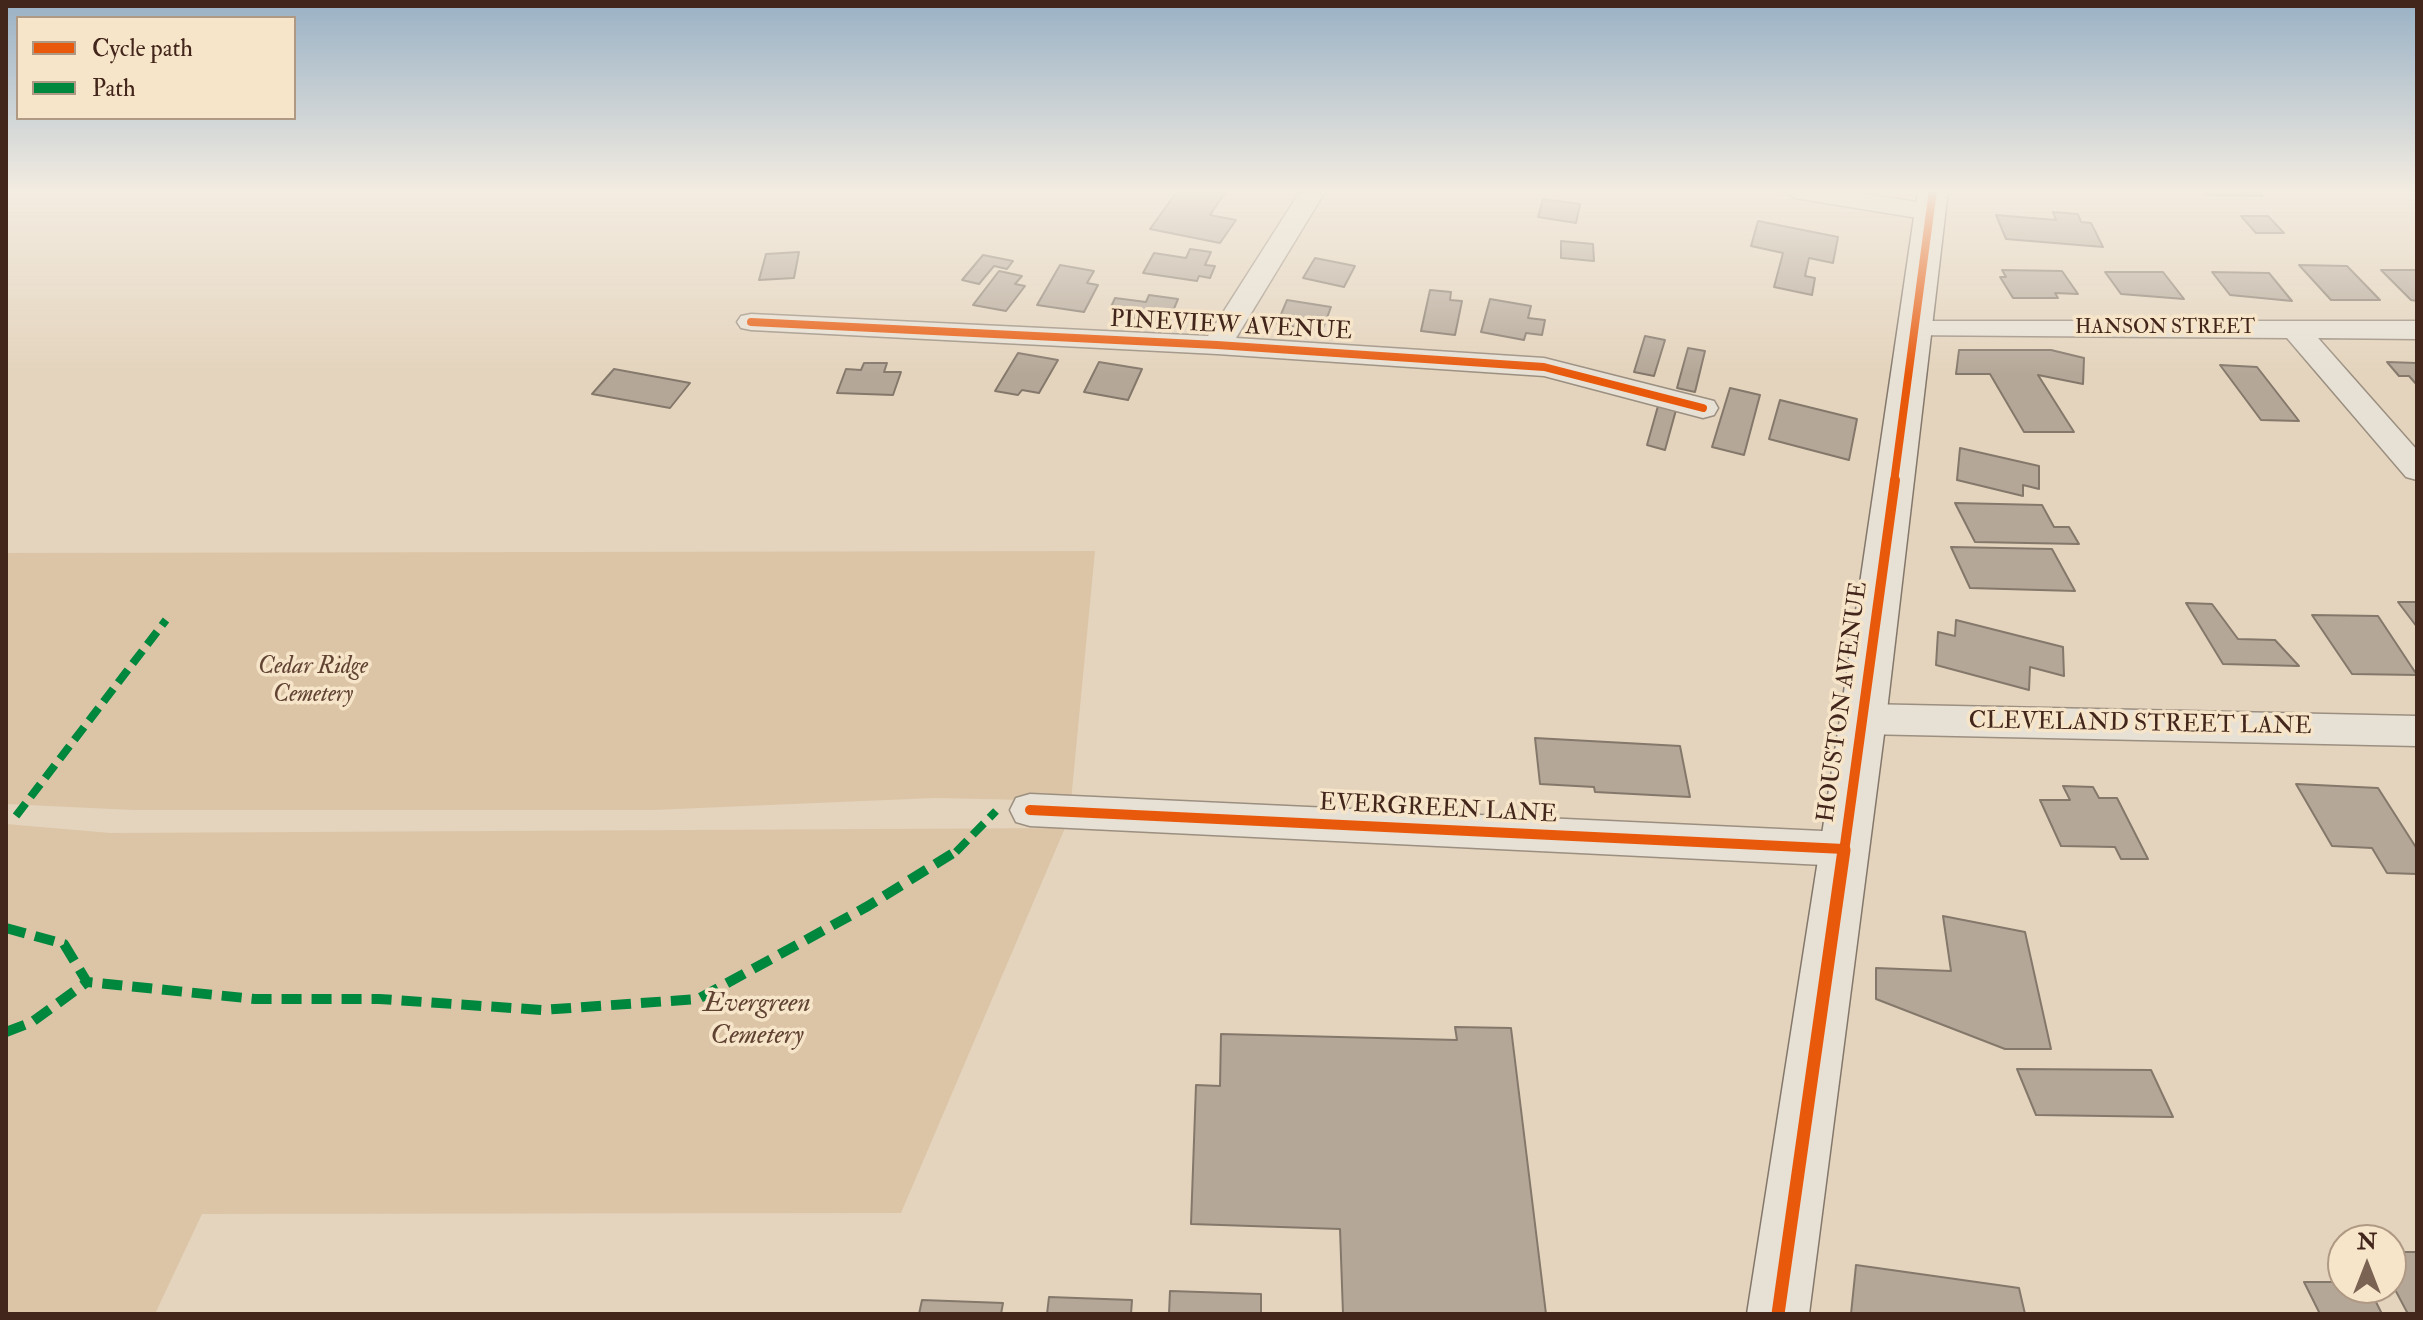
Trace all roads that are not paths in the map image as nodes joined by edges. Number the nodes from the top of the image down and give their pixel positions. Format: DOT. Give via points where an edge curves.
graph roads {
  1 [pos="1275,252"];
  2 [pos="1923,252"];
  3 [pos="751,322"];
  4 [pos="1912,329"];
  5 [pos="2294,329"];
  6 [pos="2417,330"];
  7 [pos="1217,345"];
  8 [pos="1703,408"];
  9 [pos="2417,470"];
  10 [pos="1863,719"];
  11 [pos="2417,731"];
  12 [pos="1030,810"];
  13 [pos="1844,849"];
  14 [pos="1778,1314"];
  1 -- 7 [label="street"];
  2 -- 4 [label="street, HOUSTON AVENUE"];
  3 -- 7 [label="street, PINEVIEW AVENUE"];
  4 -- 5 [label="street, HANSON STREET"];
  4 -- 10 [label="street, HOUSTON AVENUE"];
  5 -- 6 [label="street, HANSON STREET"];
  5 -- 9 [label="street"];
  7 -- 8 [label="street, PINEVIEW AVENUE" via="1544,367"];
  10 -- 11 [label="street, CLEVELAND STREET LANE"];
  10 -- 13 [label="street, HOUSTON AVENUE"];
  12 -- 13 [label="street, EVERGREEN LANE"];
  13 -- 14 [label="street, HOUSTON AVENUE"];
}
